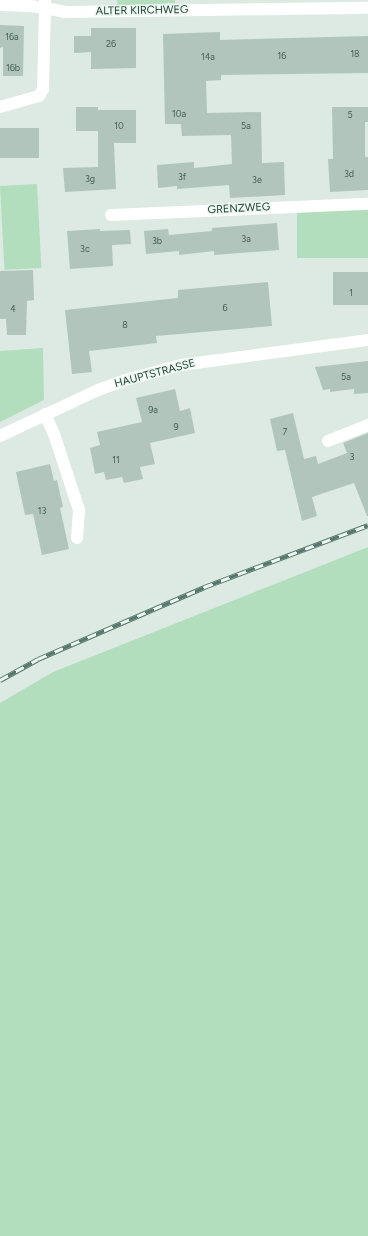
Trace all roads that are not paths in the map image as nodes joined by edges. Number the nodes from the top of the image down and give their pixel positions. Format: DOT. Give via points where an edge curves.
graph roads {
  1 [pos="45,4"];
  2 [pos="0,5"];
  3 [pos="368,8"];
  4 [pos="0,107"];
  5 [pos="368,204"];
  6 [pos="111,215"];
  7 [pos="368,340"];
  8 [pos="45,414"];
  9 [pos="368,425"];
  10 [pos="0,436"];
  11 [pos="328,441"];
  12 [pos="77,538"];
  1 -- 2 [label="street, ALTER KIRCHWEG"];
  1 -- 3 [label="street, ALTER KIRCHWEG" via="66,12"];
  1 -- 4 [label="street" via="43,89 38,96"];
  5 -- 6 [label="street, GRENZWEG"];
  7 -- 8 [label="street, HAUPTSTRASSE" via="181,365 125,380"];
  8 -- 10 [label="street, HAUPTSTRASSE"];
  8 -- 12 [label="street" via="79,510"];
  9 -- 11 [label="street"];
}
